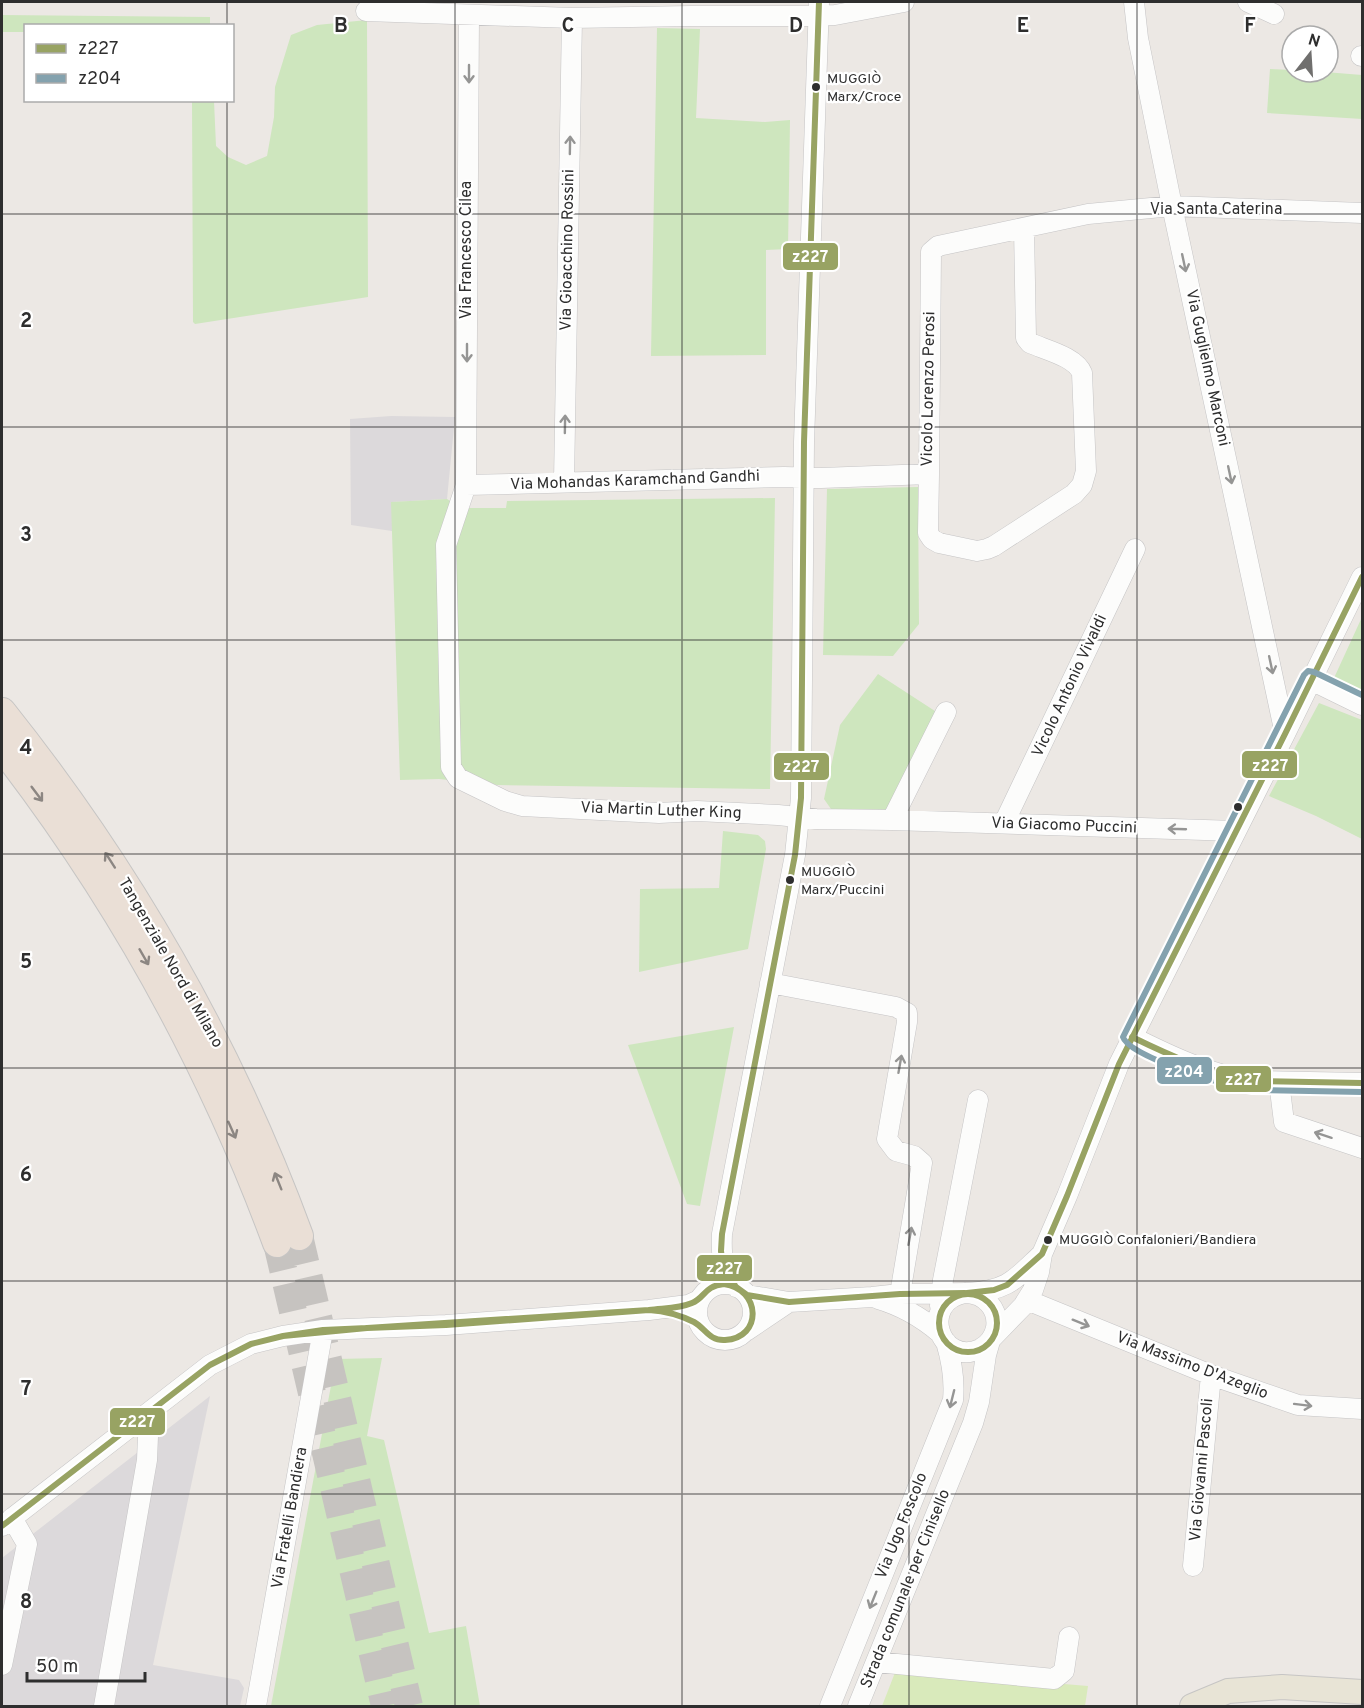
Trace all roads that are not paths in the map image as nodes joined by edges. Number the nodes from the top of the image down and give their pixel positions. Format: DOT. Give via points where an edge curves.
graph roads {
  1 [pos="904,2"];
  2 [pos="1134,2"];
  3 [pos="1248,2"];
  4 [pos="819,8"];
  5 [pos="522,9"];
  6 [pos="682,9"];
  7 [pos="366,11"];
  8 [pos="1274,14"];
  9 [pos="469,15"];
  10 [pos="572,18"];
  11 [pos="1172,206"];
  12 [pos="1362,213"];
  13 [pos="1024,228"];
  14 [pos="931,252"];
  15 [pos="929,474"];
  16 [pos="803,477"];
  17 [pos="564,482"];
  18 [pos="466,486"];
  19 [pos="1135,549"];
  20 [pos="1361,584"];
  21 [pos="1311,680"];
  22 [pos="1362,705"];
  23 [pos="2,712"];
  24 [pos="946,712"];
  25 [pos="1285,734"];
  26 [pos="2,747"];
  27 [pos="522,806"];
  28 [pos="800,817"];
  29 [pos="892,820"];
  30 [pos="1004,823"];
  31 [pos="1236,831"];
  32 [pos="770,983"];
  33 [pos="1132,1037"];
  34 [pos="1280,1082"];
  35 [pos="1362,1083"];
  36 [pos="978,1100"];
  37 [pos="1362,1148"];
  38 [pos="722,1234"];
  39 [pos="1042,1254"];
  40 [pos="741,1291"];
  41 [pos="942,1293"];
  42 [pos="966,1293"];
  43 [pos="900,1294"];
  44 [pos="702,1296"];
  45 [pos="872,1298"];
  46 [pos="1028,1300"];
  47 [pos="789,1302"];
  48 [pos="649,1310"];
  49 [pos="699,1325"];
  50 [pos="323,1330"];
  51 [pos="746,1331"];
  52 [pos="941,1331"];
  53 [pos="991,1340"];
  54 [pos="1211,1375"];
  55 [pos="1362,1409"];
  56 [pos="143,1419"];
  57 [pos="954,1471"];
  58 [pos="7,1522"];
  59 [pos="1193,1566"];
  60 [pos="1069,1637"];
  61 [pos="876,1662"];
  62 [pos="2,1665"];
  63 [pos="1362,1692"];
  64 [pos="104,1707"];
  65 [pos="256,1707"];
  66 [pos="830,1707"];
  67 [pos="858,1707"];
  68 [pos="1192,1707"];
  1 -- 4 [label="street" via="835,15"];
  2 -- 11 [label="street, Via Guglielmo Marconi"];
  3 -- 8 [label="street"];
  4 -- 6 [label="street"];
  4 -- 16 [label="street"];
  5 -- 9 [label="street"];
  5 -- 10 [label="street"];
  6 -- 10 [label="street"];
  7 -- 9 [label="street"];
  9 -- 18 [label="street, Via Francesco Cilea, one-way"];
  17 -- 10 [label="street, Via Gioacchino Rossini, one-way"];
  11 -- 12 [label="street, Via Santa Caterina"];
  11 -- 13 [label="street, Via Santa Caterina" via="1088,214"];
  11 -- 25 [label="street, Via Guglielmo Marconi, one-way"];
  13 -- 14 [label="street, Via Santa Caterina" via="938,246"];
  13 -- 15 [label="street" via="1026,338 1030,344 1073,361 1082,373 1086,471 1082,485 994,546 976,551 939,543 928,533"];
  14 -- 15 [label="street, Vicolo Lorenzo Perosi"];
  15 -- 16 [label="street, Vicolo Lorenzo Perosi"];
  16 -- 17 [label="street, Via Mohandas Karamchand Gandhi"];
  16 -- 28 [label="street"];
  17 -- 18 [label="street, Via Mohandas Karamchand Gandhi"];
  18 -- 27 [label="street, Via Francesco Cilea" via="446,545 451,767 458,778"];
  19 -- 30 [label="street, Vicolo Antonio Vivaldi"];
  20 -- 21 [label="street"];
  21 -- 22 [label="street"];
  21 -- 25 [label="street"];
  26 -- 23 [label="highway, Tangenziale Nord di Milano, one-way" via="87,865 167,997 288,1240 266,1151 202,1016 127,886"];
  24 -- 29 [label="street"];
  25 -- 31 [label="street"];
  27 -- 28 [label="street, Via Martin Luther King"];
  28 -- 29 [label="street, Via Giacomo Puccini"];
  28 -- 32 [label="street"];
  29 -- 30 [label="street, Via Giacomo Puccini"];
  31 -- 30 [label="street, Via Giacomo Puccini, one-way"];
  31 -- 33 [label="street"];
  32 -- 38 [label="street"];
  43 -- 32 [label="street, one-way" via="922,1163 914,1156 896,1151 887,1139 907,1013 896,1007"];
  33 -- 34 [label="street" via="1166,1054 1236,1079"];
  33 -- 39 [label="street"];
  34 -- 35 [label="street"];
  37 -- 34 [label="street, one-way" via="1284,1122"];
  36 -- 41 [label="street"];
  38 -- 40 [label="street" via="723,1266"];
  38 -- 44 [label="street"];
  39 -- 42 [label="street" via="1007,1285"];
  39 -- 46 [label="street"];
  40 -- 44 [label="street" via="723,1284 713,1286"];
  40 -- 47 [label="street"];
  40 -- 51 [label="street" via="752,1303 751,1323"];
  41 -- 42 [label="street"];
  41 -- 43 [label="street"];
  41 -- 52 [label="street"];
  42 -- 52 [label="street" via="946,1302 940,1311"];
  42 -- 53 [label="street, Via Ugo Foscolo" via="982,1298 993,1310 996,1326"];
  43 -- 45 [label="street"];
  44 -- 48 [label="street" via="688,1305"];
  44 -- 49 [label="street" via="697,1305"];
  45 -- 47 [label="street"];
  45 -- 52 [label="street" via="904,1308"];
  46 -- 53 [label="street"];
  46 -- 54 [label="street, Via Massimo D'Azeglio, one-way"];
  47 -- 51 [label="street"];
  48 -- 49 [label="street"];
  48 -- 50 [label="street"];
  49 -- 51 [label="street" via="705,1333 722,1340 732,1340"];
  50 -- 56 [label="street" via="251,1344 210,1365"];
  50 -- 65 [label="street, Via Fratelli Bandiera"];
  52 -- 53 [label="street" via="959,1350 969,1352"];
  52 -- 66 [label="street, Via Ugo Foscolo, one-way" via="953,1369 953,1400"];
  53 -- 57 [label="street, Via Ugo Foscolo" via="979,1402"];
  54 -- 55 [label="street, Via Massimo D'Azeglio, one-way" via="1298,1405"];
  54 -- 59 [label="street, Via Giovanni Pascoli"];
  56 -- 58 [label="street"];
  56 -- 64 [label="street" via="148,1436 147,1460"];
  57 -- 61 [label="street, Strada comunale per Cinisello"];
  58 -- 62 [label="street" via="27,1544"];
  60 -- 61 [label="street" via="1064,1671 1054,1679"];
  61 -- 67 [label="street, Strada comunale per Cinisello"];
  63 -- 68 [label="main road" via="1282,1687 1228,1691"];
}
